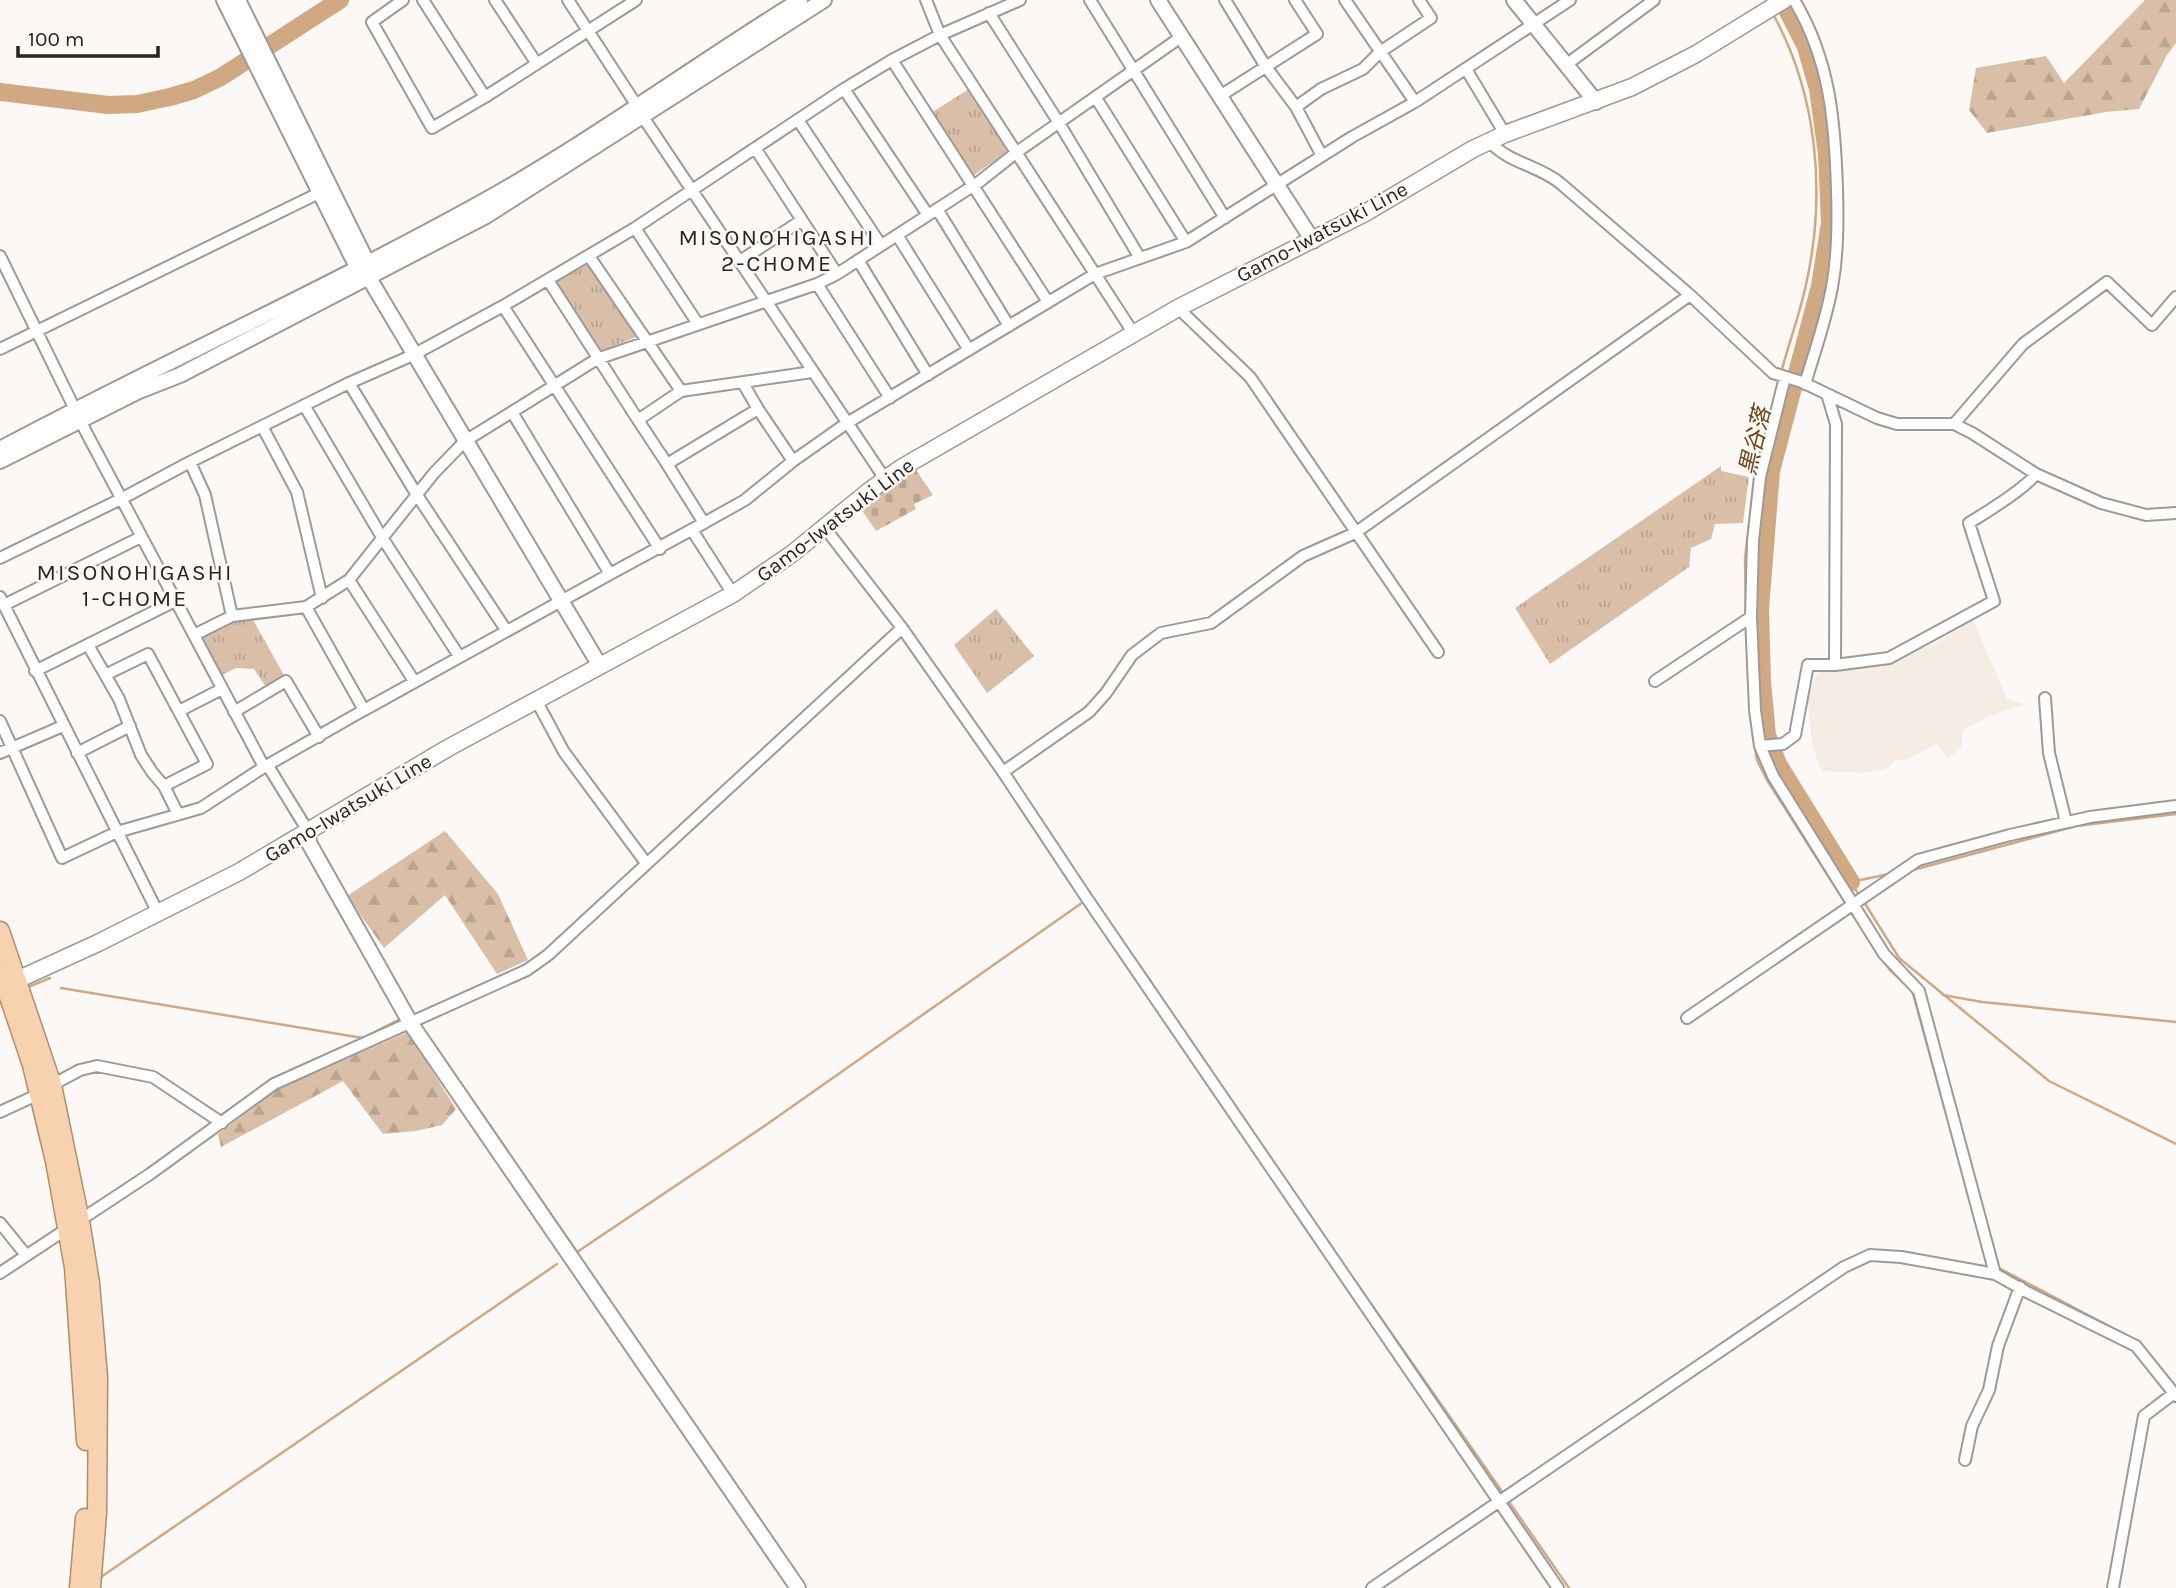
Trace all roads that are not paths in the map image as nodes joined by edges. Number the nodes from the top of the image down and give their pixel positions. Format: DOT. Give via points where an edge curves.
graph roads {
  1 [pos="224,0"];
  2 [pos="238,0"];
  3 [pos="403,0"];
  4 [pos="423,0"];
  5 [pos="495,0"];
  6 [pos="568,0"];
  7 [pos="800,0"];
  8 [pos="824,0"];
  9 [pos="926,0"];
  10 [pos="1020,0"];
  11 [pos="1090,0"];
  12 [pos="1158,0"];
  13 [pos="1225,0"];
  14 [pos="1295,0"];
  15 [pos="1345,0"];
  16 [pos="1419,0"];
  17 [pos="1514,0"];
  18 [pos="1570,0"];
  19 [pos="1654,0"];
  20 [pos="1794,0"];
  21 [pos="634,1"];
  22 [pos="1781,2"];
  23 [pos="989,13"];
  24 [pos="1534,24"];
  25 [pos="244,27"];
  26 [pos="589,31"];
  27 [pos="940,35"];
  28 [pos="1181,37"];
  29 [pos="1380,52"];
  30 [pos="892,60"];
  31 [pos="537,64"];
  32 [pos="1567,64"];
  33 [pos="1266,67"];
  34 [pos="1466,69"];
  35 [pos="1133,71"];
  36 [pos="269,77"];
  37 [pos="844,89"];
  38 [pos="1220,96"];
  39 [pos="485,97"];
  40 [pos="1096,98"];
  41 [pos="1596,102"];
  42 [pos="1415,103"];
  43 [pos="1296,107"];
  44 [pos="640,111"];
  45 [pos="798,120"];
  46 [pos="1059,123"];
  47 [pos="1505,134"];
  48 [pos="1489,141"];
  49 [pos="755,148"];
  50 [pos="1017,152"];
  51 [pos="1322,156"];
  52 [pos="1278,185"];
  53 [pos="972,187"];
  54 [pos="692,189"];
  55 [pos="321,192"];
  56 [pos="932,212"];
  57 [pos="1225,218"];
  58 [pos="802,220"];
  59 [pos="635,228"];
  60 [pos="897,235"];
  61 [pos="1313,241"];
  62 [pos="1186,242"];
  63 [pos="881,245"];
  64 [pos="589,256"];
  65 [pos="0,257"];
  66 [pos="1140,258"];
  67 [pos="858,260"];
  68 [pos="740,261"];
  69 [pos="365,270"];
  70 [pos="837,274"];
  71 [pos="1095,274"];
  72 [pos="548,280"];
  73 [pos="817,284"];
  74 [pos="1690,295"];
  75 [pos="2176,297"];
  76 [pos="765,301"];
  77 [pos="1048,302"];
  78 [pos="503,306"];
  79 [pos="1178,308"];
  80 [pos="698,324"];
  81 [pos="1009,326"];
  82 [pos="36,332"];
  83 [pos="1134,334"];
  84 [pos="648,340"];
  85 [pos="0,349"];
  86 [pos="969,350"];
  87 [pos="413,355"];
  88 [pos="597,359"];
  89 [pos="812,372"];
  90 [pos="928,375"];
  91 [pos="1788,378"];
  92 [pos="349,383"];
  93 [pos="743,383"];
  94 [pos="1804,383"];
  95 [pos="554,386"];
  96 [pos="681,391"];
  97 [pos="1827,394"];
  98 [pos="890,398"];
  99 [pos="304,405"];
  100 [pos="758,409"];
  101 [pos="512,412"];
  102 [pos="78,415"];
  103 [pos="638,420"];
  104 [pos="847,423"];
  105 [pos="1954,424"];
  106 [pos="262,426"];
  107 [pos="465,441"];
  108 [pos="0,449"];
  109 [pos="0,461"];
  110 [pos="190,461"];
  111 [pos="793,461"];
  112 [pos="667,464"];
  113 [pos="2036,474"];
  114 [pos="885,479"];
  115 [pos="417,495"];
  116 [pos="121,499"];
  117 [pos="2176,513"];
  118 [pos="704,523"];
  119 [pos="825,528"];
  120 [pos="692,530"];
  121 [pos="1355,533"];
  122 [pos="141,537"];
  123 [pos="383,539"];
  124 [pos="660,548"];
  125 [pos="0,558"];
  126 [pos="610,574"];
  127 [pos="349,580"];
  128 [pos="733,594"];
  129 [pos="322,598"];
  130 [pos="2,601"];
  131 [pos="175,601"];
  132 [pos="560,601"];
  133 [pos="306,607"];
  134 [pos="232,616"];
  135 [pos="1751,617"];
  136 [pos="902,628"];
  137 [pos="506,630"];
  138 [pos="194,635"];
  139 [pos="88,645"];
  140 [pos="1438,652"];
  141 [pos="459,656"];
  142 [pos="1835,665"];
  143 [pos="600,666"];
  144 [pos="35,671"];
  145 [pos="105,675"];
  146 [pos="414,681"];
  147 [pos="1655,681"];
  148 [pos="222,689"];
  149 [pos="2045,698"];
  150 [pos="536,700"];
  151 [pos="364,710"];
  152 [pos="179,711"];
  153 [pos="234,712"];
  154 [pos="0,721"];
  155 [pos="63,726"];
  156 [pos="130,726"];
  157 [pos="319,737"];
  158 [pos="1760,746"];
  159 [pos="12,748"];
  160 [pos="0,753"];
  161 [pos="77,753"];
  162 [pos="266,766"];
  163 [pos="1003,772"];
  164 [pos="164,786"];
  165 [pos="2176,806"];
  166 [pos="178,814"];
  167 [pos="2066,822"];
  168 [pos="307,831"];
  169 [pos="117,832"];
  170 [pos="646,863"];
  171 [pos="1853,902"];
  172 [pos="158,913"];
  173 [pos="0,931"];
  174 [pos="6,980"];
  175 [pos="1687,1018"];
  176 [pos="411,1024"];
  177 [pos="45,1089"];
  178 [pos="0,1112"];
  179 [pos="222,1123"];
  180 [pos="0,1223"];
  181 [pos="74,1225"];
  182 [pos="26,1255"];
  183 [pos="0,1273"];
  184 [pos="1995,1274"];
  185 [pos="2020,1287"];
  186 [pos="2175,1395"];
  187 [pos="1965,1460"];
  188 [pos="1499,1502"];
  189 [pos="79,1588"];
  190 [pos="92,1588"];
  191 [pos="798,1588"];
  192 [pos="1372,1588"];
  193 [pos="1558,1588"];
  194 [pos="2113,1588"];
  1 -- 25 [label="street"];
  2 -- 25 [label="street"];
  3 -- 39 [label="street" via="372,22 432,128"];
  4 -- 39 [label="street"];
  5 -- 31 [label="street"];
  6 -- 26 [label="street"];
  7 -- 44 [label="street"];
  8 -- 44 [label="street"];
  9 -- 27 [label="street"];
  10 -- 23 [label="street"];
  11 -- 35 [label="street"];
  12 -- 28 [label="street"];
  13 -- 33 [label="street"];
  14 -- 33 [label="street" via="1317,34"];
  15 -- 29 [label="street"];
  16 -- 29 [label="street" via="1431,18"];
  17 -- 24 [label="street"];
  18 -- 24 [label="street"];
  19 -- 32 [label="street"];
  20 -- 94 [label="street" via="1810,26 1821,59 1836,153 1833,281"];
  21 -- 26 [label="street"];
  22 -- 41 [label="main road, Gamo-Iwatsuki Line" via="1688,59"];
  23 -- 27 [label="street"];
  23 -- 46 [label="street"];
  24 -- 32 [label="street"];
  24 -- 34 [label="street"];
  25 -- 36 [label="street"];
  26 -- 31 [label="street"];
  26 -- 44 [label="street"];
  27 -- 30 [label="street"];
  27 -- 50 [label="street"];
  28 -- 35 [label="street"];
  28 -- 38 [label="street"];
  29 -- 42 [label="street"];
  29 -- 43 [label="street" via="1363,69"];
  30 -- 37 [label="street"];
  30 -- 53 [label="street"];
  31 -- 39 [label="street"];
  32 -- 41 [label="street"];
  33 -- 38 [label="street"];
  33 -- 43 [label="street"];
  34 -- 42 [label="street"];
  34 -- 47 [label="street"];
  35 -- 40 [label="street"];
  35 -- 57 [label="street"];
  36 -- 55 [label="street"];
  36 -- 69 [label="street"];
  37 -- 45 [label="street"];
  37 -- 56 [label="street"];
  38 -- 52 [label="street"];
  40 -- 46 [label="street"];
  40 -- 62 [label="street"];
  41 -- 47 [label="main road, Gamo-Iwatsuki Line"];
  42 -- 51 [label="street"];
  43 -- 51 [label="street"];
  44 -- 54 [label="street"];
  44 -- 69 [label="street" via="486,216"];
  45 -- 49 [label="street"];
  45 -- 63 [label="street"];
  46 -- 50 [label="street"];
  46 -- 66 [label="street"];
  47 -- 48 [label="main road, Gamo-Iwatsuki Line"];
  48 -- 61 [label="main road, Gamo-Iwatsuki Line"];
  48 -- 74 [label="street" via="1510,158 1553,177"];
  49 -- 54 [label="street"];
  49 -- 58 [label="street"];
  50 -- 53 [label="street"];
  50 -- 71 [label="street"];
  51 -- 52 [label="street"];
  52 -- 57 [label="street"];
  52 -- 61 [label="street"];
  53 -- 56 [label="street"];
  53 -- 77 [label="street"];
  54 -- 59 [label="street"];
  54 -- 68 [label="street"];
  55 -- 69 [label="street"];
  55 -- 82 [label="street"];
  56 -- 60 [label="street"];
  56 -- 81 [label="street"];
  57 -- 62 [label="street"];
  58 -- 68 [label="street"];
  58 -- 70 [label="street"];
  59 -- 64 [label="street"];
  59 -- 80 [label="street"];
  60 -- 63 [label="street"];
  60 -- 86 [label="street"];
  61 -- 79 [label="main road, Gamo-Iwatsuki Line"];
  62 -- 66 [label="street"];
  63 -- 67 [label="street"];
  64 -- 72 [label="street"];
  64 -- 84 [label="street"];
  65 -- 82 [label="street"];
  66 -- 71 [label="street"];
  67 -- 70 [label="street"];
  67 -- 90 [label="street"];
  68 -- 76 [label="street"];
  69 -- 87 [label="street"];
  69 -- 102 [label="street" via="180,374"];
  70 -- 73 [label="street"];
  71 -- 77 [label="street"];
  71 -- 83 [label="street"];
  72 -- 78 [label="street"];
  72 -- 88 [label="street"];
  73 -- 76 [label="street"];
  73 -- 98 [label="street"];
  74 -- 91 [label="street" via="1773,373"];
  74 -- 121 [label="street"];
  75 -- 105 [label="street" via="2152,325 2106,282 2024,344"];
  76 -- 80 [label="street"];
  76 -- 89 [label="street"];
  77 -- 81 [label="street"];
  78 -- 87 [label="street"];
  78 -- 95 [label="street"];
  79 -- 83 [label="main road, Gamo-Iwatsuki Line"];
  79 -- 121 [label="street" via="1250,377"];
  80 -- 84 [label="street"];
  81 -- 86 [label="street"];
  82 -- 85 [label="street"];
  82 -- 102 [label="street"];
  83 -- 114 [label="main road, Gamo-Iwatsuki Line"];
  84 -- 88 [label="street"];
  84 -- 96 [label="street"];
  86 -- 90 [label="street"];
  87 -- 92 [label="street"];
  87 -- 107 [label="street"];
  88 -- 95 [label="street"];
  88 -- 103 [label="street"];
  89 -- 93 [label="street"];
  89 -- 104 [label="street"];
  90 -- 98 [label="street"];
  91 -- 94 [label="street"];
  91 -- 135 [label="street" via="1760,477"];
  92 -- 99 [label="street"];
  92 -- 115 [label="street"];
  93 -- 96 [label="street"];
  93 -- 100 [label="street"];
  94 -- 97 [label="street"];
  95 -- 101 [label="street"];
  95 -- 124 [label="street"];
  96 -- 103 [label="street"];
  97 -- 105 [label="street" via="1897,424"];
  97 -- 142 [label="street" via="1836,424"];
  98 -- 104 [label="street"];
  99 -- 106 [label="street"];
  99 -- 123 [label="street"];
  100 -- 111 [label="street"];
  100 -- 112 [label="street"];
  101 -- 107 [label="street"];
  101 -- 126 [label="street"];
  102 -- 108 [label="street"];
  102 -- 109 [label="street"];
  102 -- 116 [label="street"];
  103 -- 112 [label="street"];
  104 -- 111 [label="street"];
  104 -- 114 [label="street"];
  105 -- 113 [label="street"];
  106 -- 110 [label="street"];
  106 -- 129 [label="street" via="297,492"];
  107 -- 115 [label="street"];
  107 -- 132 [label="street"];
  110 -- 116 [label="street"];
  110 -- 134 [label="street" via="205,495"];
  111 -- 118 [label="street" via="745,500"];
  112 -- 118 [label="street"];
  113 -- 117 [label="street" via="2101,503 2146,515"];
  113 -- 142 [label="street" via="1969,523 1994,601 1889,658"];
  114 -- 119 [label="main road, Gamo-Iwatsuki Line"];
  115 -- 123 [label="street"];
  115 -- 137 [label="street"];
  116 -- 122 [label="street"];
  116 -- 125 [label="street"];
  118 -- 120 [label="street"];
  119 -- 128 [label="main road, Gamo-Iwatsuki Line"];
  119 -- 136 [label="street"];
  120 -- 124 [label="street"];
  120 -- 128 [label="street"];
  121 -- 140 [label="street"];
  121 -- 163 [label="street" via="1303,556 1211,622 1161,632 1132,655 1089,712"];
  122 -- 130 [label="street"];
  122 -- 131 [label="street"];
  123 -- 127 [label="street"];
  123 -- 141 [label="street"];
  124 -- 126 [label="street"];
  126 -- 132 [label="street"];
  127 -- 129 [label="street"];
  127 -- 146 [label="street"];
  128 -- 143 [label="main road, Gamo-Iwatsuki Line"];
  129 -- 133 [label="street"];
  130 -- 144 [label="street"];
  131 -- 138 [label="street"];
  131 -- 139 [label="street"];
  132 -- 137 [label="street"];
  132 -- 143 [label="street"];
  133 -- 134 [label="street"];
  133 -- 151 [label="street"];
  134 -- 138 [label="street"];
  135 -- 147 [label="street"];
  135 -- 158 [label="street"];
  136 -- 163 [label="street"];
  136 -- 170 [label="street"];
  137 -- 141 [label="street"];
  138 -- 148 [label="street"];
  139 -- 144 [label="street"];
  139 -- 145 [label="street"];
  141 -- 146 [label="street"];
  142 -- 158 [label="street" via="1808,665 1795,736 1783,744"];
  143 -- 150 [label="main road, Gamo-Iwatsuki Line"];
  144 -- 155 [label="street"];
  145 -- 152 [label="street" via="148,654"];
  145 -- 156 [label="street"];
  146 -- 151 [label="street"];
  148 -- 152 [label="street"];
  148 -- 153 [label="street"];
  149 -- 167 [label="street" via="2049,753"];
  150 -- 168 [label="main road, Gamo-Iwatsuki Line"];
  150 -- 170 [label="street" via="564,752"];
  151 -- 157 [label="street"];
  152 -- 164 [label="street" via="207,764"];
  153 -- 157 [label="street" via="286,681"];
  153 -- 162 [label="street"];
  154 -- 159 [label="street"];
  155 -- 159 [label="street"];
  155 -- 161 [label="street"];
  156 -- 161 [label="street"];
  156 -- 164 [label="street" via="141,755"];
  157 -- 162 [label="street"];
  158 -- 171 [label="street" via="1773,776"];
  159 -- 160 [label="street"];
  159 -- 169 [label="street" via="62,858"];
  161 -- 169 [label="street"];
  162 -- 166 [label="street" via="201,808"];
  162 -- 168 [label="street"];
  163 -- 188 [label="street"];
  164 -- 166 [label="street"];
  165 -- 167 [label="street"];
  166 -- 169 [label="street"];
  167 -- 171 [label="street" via="1918,860"];
  168 -- 172 [label="main road, Gamo-Iwatsuki Line"];
  168 -- 176 [label="street" via="309,843"];
  169 -- 172 [label="street"];
  170 -- 176 [label="street" via="527,970"];
  171 -- 175 [label="street"];
  171 -- 184 [label="street" via="1884,954 1919,991"];
  172 -- 174 [label="main road, Gamo-Iwatsuki Line" via="64,960"];
  173 -- 174 [label="highway"];
  174 -- 177 [label="highway" via="32,1065"];
  176 -- 179 [label="street" via="274,1084"];
  176 -- 191 [label="street"];
  177 -- 178 [label="street"];
  177 -- 179 [label="street" via="97,1066 153,1077"];
  177 -- 181 [label="highway"];
  179 -- 181 [label="street"];
  180 -- 182 [label="street"];
  181 -- 182 [label="street"];
  181 -- 189 [label="highway" via="86,1440 86,1516"];
  181 -- 190 [label="highway" via="90,1283 98,1377"];
  182 -- 183 [label="street"];
  184 -- 185 [label="street"];
  184 -- 188 [label="street" via="1901,1257 1870,1255 1854,1261"];
  185 -- 186 [label="street" via="2136,1346"];
  185 -- 187 [label="street" via="1998,1346 1989,1390 1972,1426"];
  186 -- 194 [label="street" via="2144,1416"];
  188 -- 192 [label="street"];
  188 -- 193 [label="street"];
}
